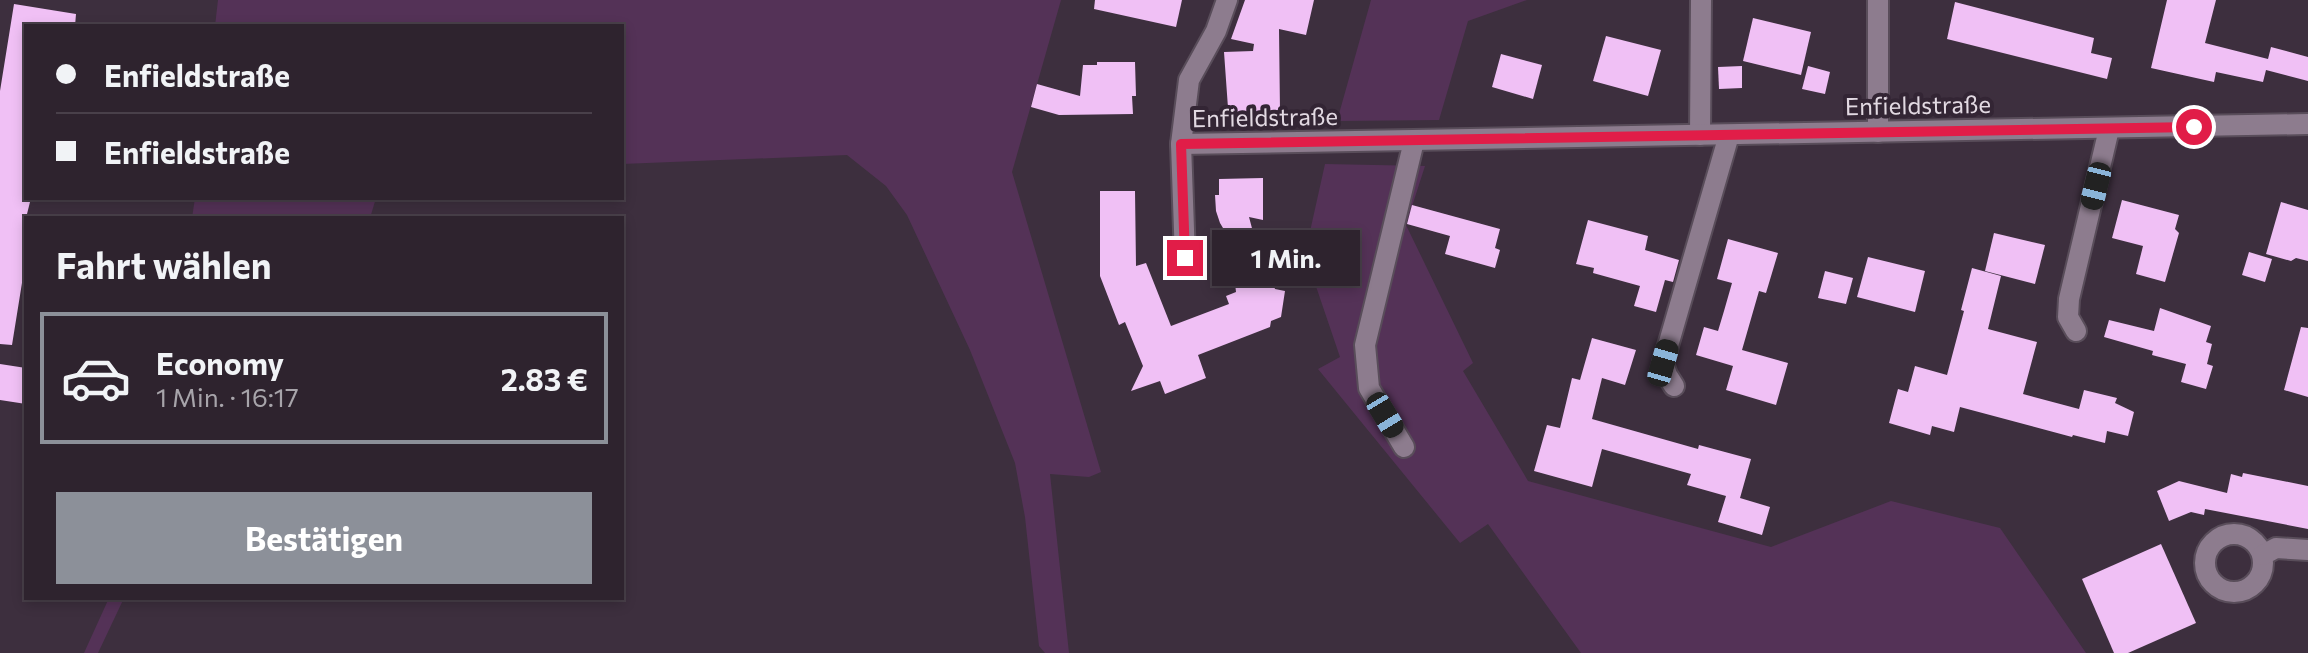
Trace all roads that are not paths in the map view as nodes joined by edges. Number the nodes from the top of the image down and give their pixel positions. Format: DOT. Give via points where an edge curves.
graph roads {
  1 [pos="1227,0"];
  2 [pos="1701,0"];
  3 [pos="1878,0"];
  4 [pos="2308,124"];
  5 [pos="2109,129"];
  6 [pos="1878,132"];
  7 [pos="1700,135"];
  8 [pos="1729,135"];
  9 [pos="1414,141"];
  10 [pos="1181,144"];
  11 [pos="1185,258"];
  12 [pos="2076,331"];
  13 [pos="1674,386"];
  14 [pos="1404,447"];
  15 [pos="2308,550"];
  16 [pos="2263,555"];
  1 -- 10 [label="street" via="1189,80"];
  2 -- 7 [label="street"];
  3 -- 6 [label="street"];
  4 -- 5 [label="street, Enfieldstraße"];
  5 -- 6 [label="street, Enfieldstraße"];
  5 -- 12 [label="street" via="2069,299 2068,317"];
  6 -- 8 [label="street, Enfieldstraße"];
  7 -- 8 [label="street, Enfieldstraße"];
  7 -- 9 [label="street, Enfieldstraße"];
  8 -- 13 [label="street" via="1663,363"];
  9 -- 10 [label="street, Enfieldstraße"];
  9 -- 14 [label="street" via="1365,345 1369,388"];
  10 -- 11 [label="street, Enfieldstraße"];
  15 -- 16 [label="street" via="2276,548"];
}
